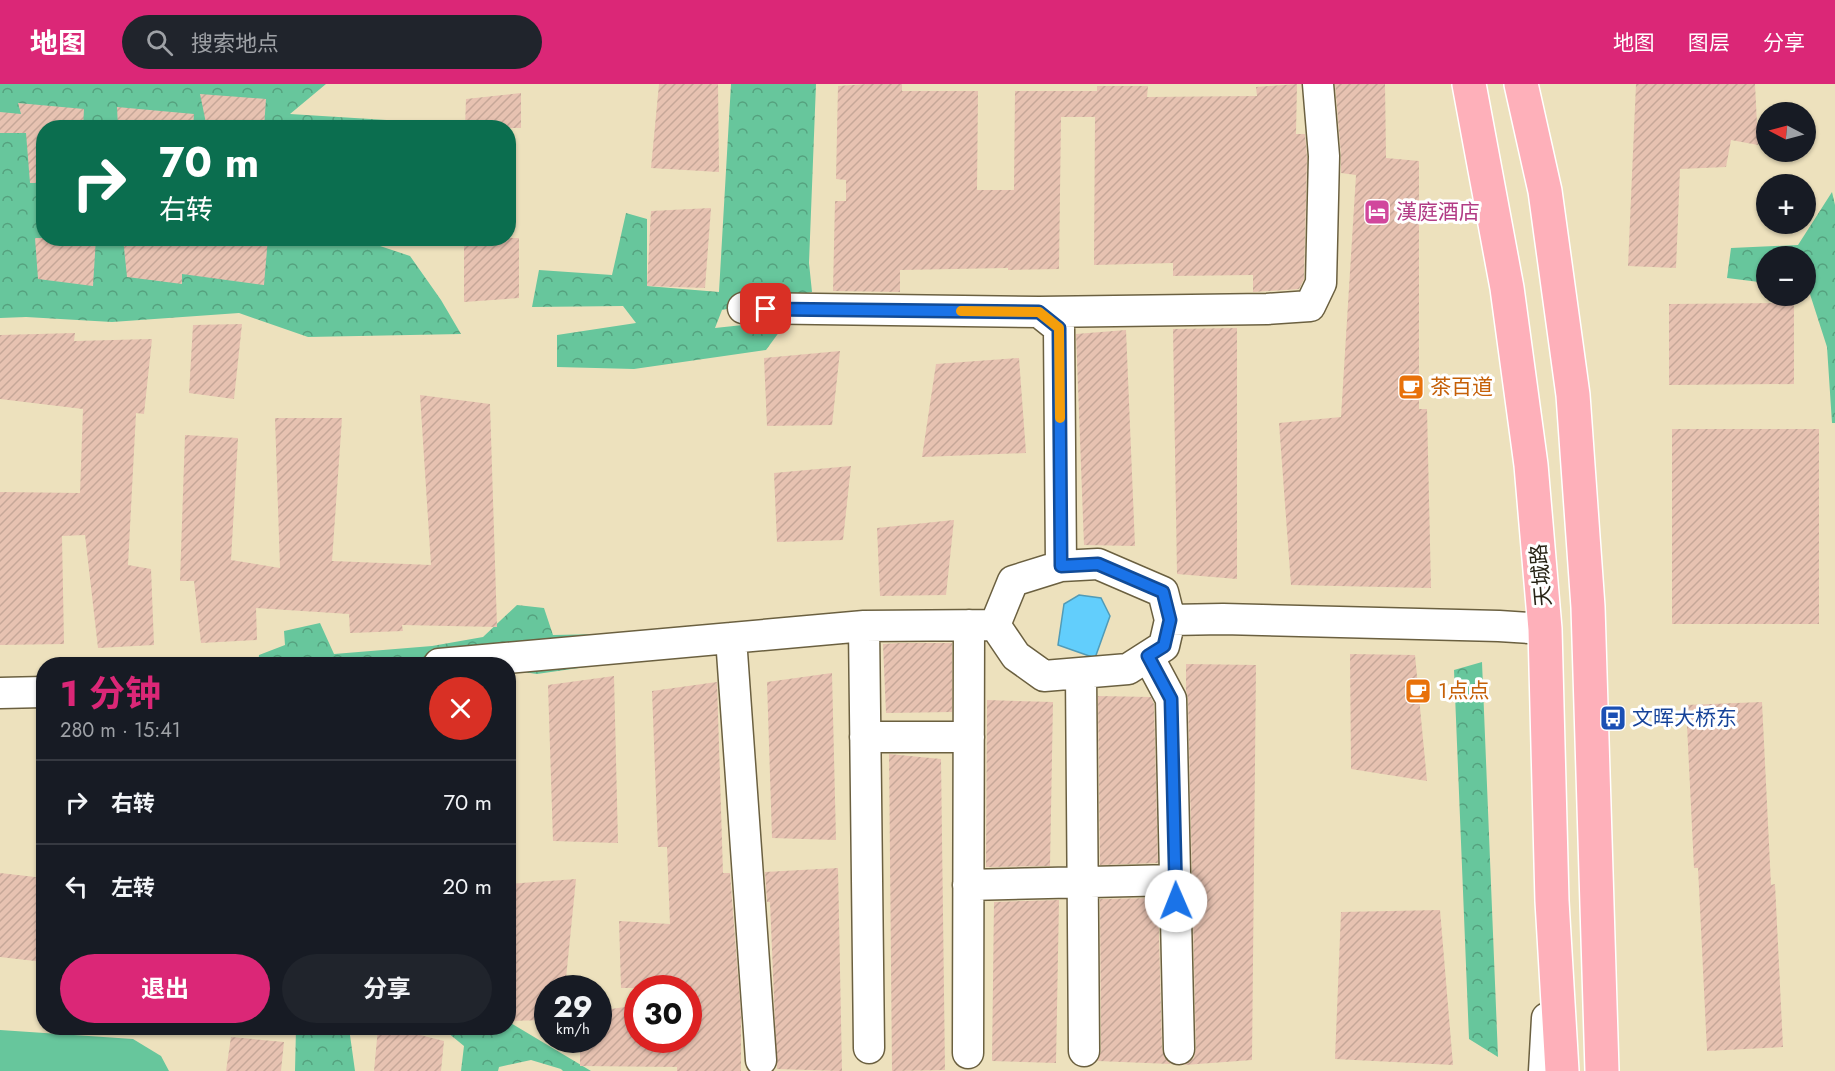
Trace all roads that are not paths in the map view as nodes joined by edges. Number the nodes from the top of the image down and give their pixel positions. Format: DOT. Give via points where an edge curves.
graph roads {
  1 [pos="1318,84"];
  2 [pos="1469,84"];
  3 [pos="1521,84"];
  4 [pos="743,308"];
  5 [pos="1039,312"];
  6 [pos="1061,566"];
  7 [pos="1170,620"];
  8 [pos="982,625"];
  9 [pos="864,626"];
  10 [pos="1545,629"];
  11 [pos="731,638"];
  12 [pos="1148,656"];
  13 [pos="516,657"];
  14 [pos="1081,673"];
  15 [pos="36,692"];
  16 [pos="0,693"];
  17 [pos="866,737"];
  18 [pos="969,738"];
  19 [pos="1175,880"];
  20 [pos="1083,882"];
  21 [pos="968,885"];
  22 [pos="1552,901"];
  23 [pos="869,1048"];
  24 [pos="1179,1049"];
  25 [pos="1084,1051"];
  26 [pos="968,1053"];
  27 [pos="761,1060"];
  28 [pos="1544,1071"];
  29 [pos="1562,1071"];
  30 [pos="1602,1071"];
  1 -- 5 [label="street" via="1324,156 1321,283 1310,306"];
  2 -- 10 [label="main road, 天城路" via="1511,315 1531,465"];
  3 -- 30 [label="main road, 天城路" via="1545,191 1573,395 1588,607"];
  4 -- 5 [label="street"];
  5 -- 6 [label="street" via="1059,328"];
  6 -- 7 [label="street" via="1098,564 1163,592"];
  6 -- 8 [label="street" via="1013,581"];
  7 -- 10 [label="street"];
  7 -- 12 [label="street" via="1164,646"];
  8 -- 9 [label="street"];
  8 -- 14 [label="street" via="1044,676"];
  8 -- 18 [label="street"];
  9 -- 11 [label="street"];
  9 -- 17 [label="street"];
  10 -- 22 [label="main road, 天城路"];
  11 -- 13 [label="street"];
  11 -- 27 [label="street"];
  12 -- 14 [label="street" via="1128,669"];
  12 -- 19 [label="street" via="1171,699"];
  14 -- 20 [label="street"];
  15 -- 16 [label="street"];
  17 -- 18 [label="street"];
  17 -- 23 [label="street"];
  18 -- 21 [label="street"];
  19 -- 20 [label="street"];
  19 -- 24 [label="street"];
  20 -- 21 [label="street"];
  20 -- 25 [label="street"];
  21 -- 26 [label="street"];
  22 -- 28 [label="street"];
  22 -- 29 [label="main road, 天城路"];
}
